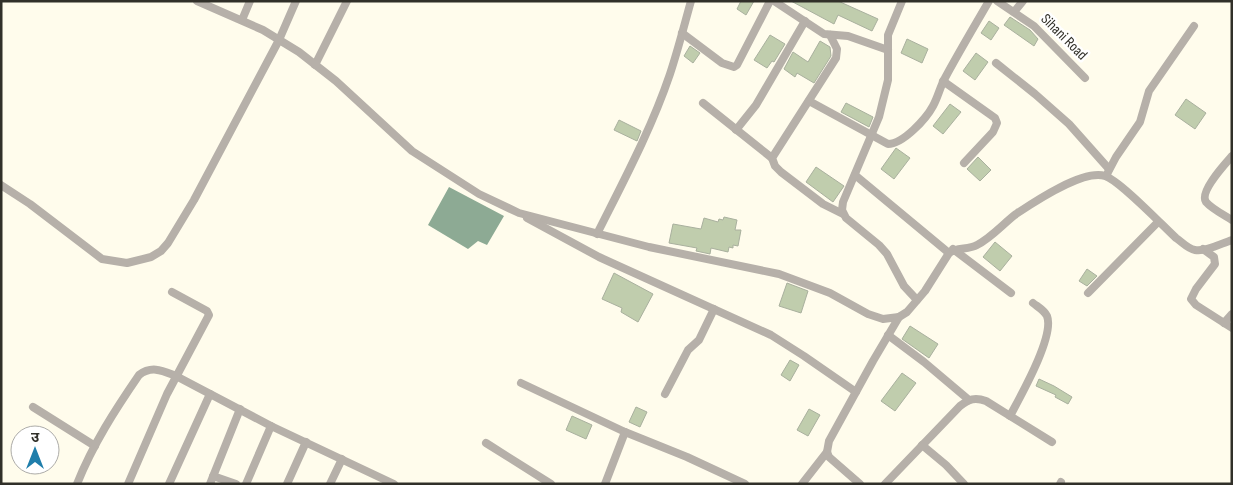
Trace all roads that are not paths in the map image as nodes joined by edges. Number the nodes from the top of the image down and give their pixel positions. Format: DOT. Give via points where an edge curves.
graph roads {
  1 [pos="197,1"];
  2 [pos="250,1"];
  3 [pos="296,1"];
  4 [pos="347,1"];
  5 [pos="691,1"];
  6 [pos="770,1"];
  7 [pos="774,1"];
  8 [pos="902,1"];
  9 [pos="989,1"];
  10 [pos="997,1"];
  11 [pos="1023,1"];
  12 [pos="1014,12"];
  13 [pos="242,20"];
  14 [pos="805,21"];
  15 [pos="1194,26"];
  16 [pos="682,33"];
  17 [pos="830,35"];
  18 [pos="279,40"];
  19 [pos="888,50"];
  20 [pos="996,63"];
  21 [pos="315,65"];
  22 [pos="1085,78"];
  23 [pos="943,81"];
  24 [pos="809,101"];
  25 [pos="703,103"];
  26 [pos="736,130"];
  27 [pos="871,136"];
  28 [pos="1232,156"];
  29 [pos="772,158"];
  30 [pos="964,163"];
  31 [pos="1108,172"];
  32 [pos="855,175"];
  33 [pos="1,185"];
  34 [pos="519,213"];
  35 [pos="843,214"];
  36 [pos="1232,220"];
  37 [pos="1158,222"];
  38 [pos="597,234"];
  39 [pos="1232,240"];
  40 [pos="1203,249"];
  41 [pos="951,251"];
  42 [pos="172,292"];
  43 [pos="1012,293"];
  44 [pos="1088,293"];
  45 [pos="917,300"];
  46 [pos="1033,303"];
  47 [pos="714,309"];
  48 [pos="1232,314"];
  49 [pos="899,317"];
  50 [pos="1224,323"];
  51 [pos="1232,328"];
  52 [pos="888,336"];
  53 [pos="176,376"];
  54 [pos="521,384"];
  55 [pos="856,392"];
  56 [pos="210,394"];
  57 [pos="665,394"];
  58 [pos="969,400"];
  59 [pos="33,407"];
  60 [pos="240,409"];
  61 [pos="1010,416"];
  62 [pos="271,426"];
  63 [pos="625,432"];
  64 [pos="306,442"];
  65 [pos="1052,442"];
  66 [pos="486,443"];
  67 [pos="922,445"];
  68 [pos="95,446"];
  69 [pos="827,452"];
  70 [pos="342,459"];
  71 [pos="211,480"];
  72 [pos="383,481"];
  73 [pos="743,483"];
  74 [pos="77,484"];
  75 [pos="128,484"];
  76 [pos="169,484"];
  77 [pos="236,484"];
  78 [pos="246,484"];
  79 [pos="287,484"];
  80 [pos="330,484"];
  81 [pos="394,484"];
  82 [pos="550,484"];
  83 [pos="605,484"];
  84 [pos="802,484"];
  85 [pos="860,484"];
  86 [pos="885,484"];
  87 [pos="964,484"];
  1 -- 13 [label="street"];
  2 -- 13 [label="street"];
  3 -- 18 [label="street"];
  4 -- 21 [label="street"];
  5 -- 16 [label="street"];
  6 -- 16 [label="street" via="734,67 722,63"];
  7 -- 14 [label="street"];
  8 -- 19 [label="street" via="888,35"];
  9 -- 23 [label="street"];
  10 -- 12 [label="street, Sihani Road"];
  11 -- 12 [label="street"];
  12 -- 22 [label="street, Sihani Road" via="1043,34"];
  13 -- 18 [label="street"];
  14 -- 17 [label="street"];
  14 -- 26 [label="street" via="756,105"];
  15 -- 31 [label="street" via="1149,91 1140,122"];
  16 -- 38 [label="street" via="654,114"];
  17 -- 19 [label="street" via="848,36"];
  17 -- 24 [label="street" via="837,49 836,58"];
  18 -- 21 [label="street"];
  18 -- 33 [label="street" via="174,233 151,257 127,263 102,259"];
  19 -- 27 [label="street" via="886,94"];
  20 -- 31 [label="street" via="1069,124"];
  21 -- 34 [label="street" via="412,151 479,194"];
  23 -- 27 [label="street" via="926,117 900,141 888,144"];
  23 -- 30 [label="street" via="997,122 993,132"];
  24 -- 27 [label="street"];
  24 -- 29 [label="street"];
  25 -- 26 [label="street"];
  26 -- 29 [label="street"];
  27 -- 32 [label="street"];
  28 -- 36 [label="street" via="1207,188 1204,197 1211,206"];
  29 -- 35 [label="street" via="781,172 833,211"];
  31 -- 37 [label="street"];
  31 -- 41 [label="street" via="1072,182 1017,214 978,244"];
  32 -- 35 [label="street" via="843,202"];
  32 -- 41 [label="street"];
  34 -- 38 [label="street"];
  34 -- 47 [label="street" via="599,257"];
  35 -- 45 [label="street" via="883,250 899,279"];
  37 -- 40 [label="street" via="1189,248"];
  37 -- 44 [label="street"];
  38 -- 49 [label="street" via="779,274 830,293 868,314 883,319"];
  39 -- 40 [label="street"];
  40 -- 50 [label="street" via="1214,257 1215,264 1191,299"];
  41 -- 43 [label="street"];
  41 -- 45 [label="street"];
  42 -- 53 [label="street" via="207,311 209,316"];
  45 -- 49 [label="street"];
  46 -- 61 [label="street" via="1045,312 1048,330"];
  47 -- 55 [label="street" via="788,345"];
  47 -- 57 [label="street"];
  48 -- 50 [label="street"];
  49 -- 52 [label="street"];
  50 -- 51 [label="street"];
  52 -- 55 [label="street"];
  52 -- 58 [label="street"];
  53 -- 56 [label="street"];
  53 -- 68 [label="street" via="153,369 139,375"];
  53 -- 75 [label="street"];
  54 -- 63 [label="street"];
  55 -- 69 [label="street" via="829,441"];
  56 -- 60 [label="street"];
  56 -- 76 [label="street"];
  58 -- 61 [label="street" via="980,399"];
  58 -- 67 [label="street"];
  59 -- 68 [label="street"];
  60 -- 62 [label="street"];
  60 -- 71 [label="street"];
  61 -- 65 [label="street"];
  62 -- 64 [label="street"];
  62 -- 78 [label="street"];
  63 -- 73 [label="street"];
  63 -- 83 [label="street"];
  64 -- 70 [label="street"];
  64 -- 79 [label="street"];
  66 -- 82 [label="street"];
  67 -- 86 [label="street"];
  67 -- 87 [label="street"];
  68 -- 74 [label="street"];
  69 -- 84 [label="street"];
  69 -- 85 [label="street"];
  70 -- 72 [label="street"];
  70 -- 80 [label="street"];
  71 -- 77 [label="street"];
  72 -- 81 [label="street"];
}
